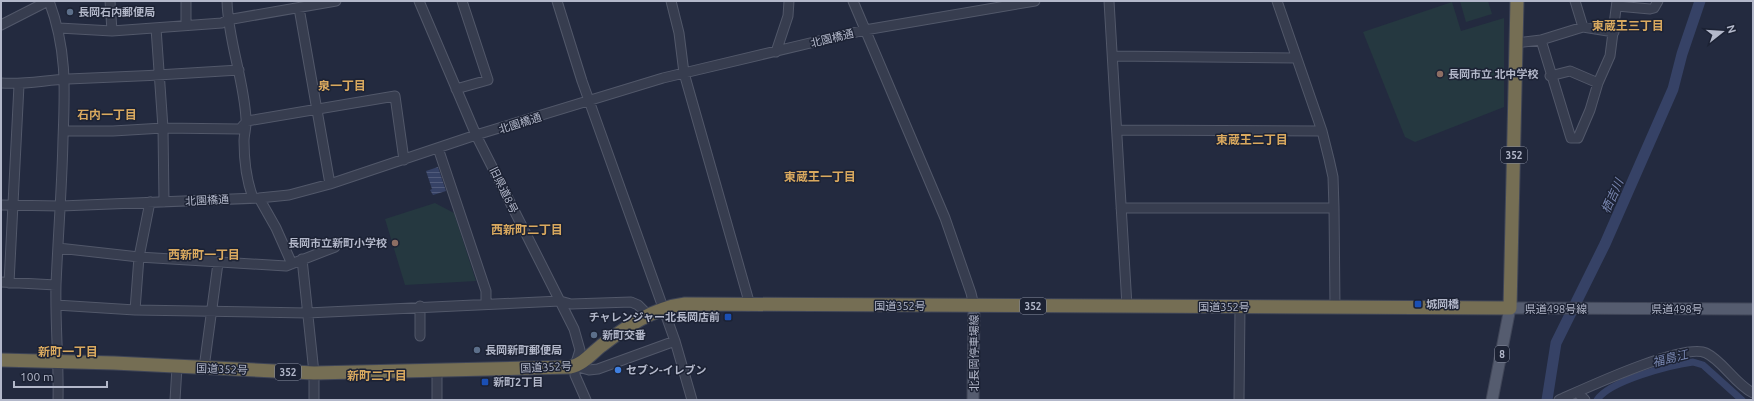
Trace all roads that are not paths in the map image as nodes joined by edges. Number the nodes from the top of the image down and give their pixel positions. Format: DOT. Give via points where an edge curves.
graph roads {
  1 [pos="48,1"];
  2 [pos="110,1"];
  3 [pos="186,1"];
  4 [pos="227,1"];
  5 [pos="336,1"];
  6 [pos="419,1"];
  7 [pos="462,1"];
  8 [pos="558,1"];
  9 [pos="671,1"];
  10 [pos="789,1"];
  11 [pos="852,1"];
  12 [pos="1035,1"];
  13 [pos="1109,1"];
  14 [pos="1277,1"];
  15 [pos="1517,1"];
  16 [pos="1575,1"];
  17 [pos="1658,1"];
  18 [pos="1617,4"];
  19 [pos="282,6"];
  20 [pos="299,8"];
  21 [pos="227,20"];
  22 [pos="1,25"];
  23 [pos="186,25"];
  24 [pos="1583,27"];
  25 [pos="58,28"];
  26 [pos="156,28"];
  27 [pos="112,30"];
  28 [pos="865,30"];
  29 [pos="1614,32"];
  30 [pos="1541,40"];
  31 [pos="1516,43"];
  32 [pos="776,52"];
  33 [pos="1112,56"];
  34 [pos="1296,58"];
  35 [pos="239,70"];
  36 [pos="684,73"];
  37 [pos="160,76"];
  38 [pos="1550,76"];
  39 [pos="65,79"];
  40 [pos="1,83"];
  41 [pos="1598,84"];
  42 [pos="19,85"];
  43 [pos="456,89"];
  44 [pos="589,101"];
  45 [pos="316,109"];
  46 [pos="247,121"];
  47 [pos="163,128"];
  48 [pos="1117,130"];
  49 [pos="64,131"];
  50 [pos="1322,131"];
  51 [pos="476,136"];
  52 [pos="438,148"];
  53 [pos="404,160"];
  54 [pos="330,184"];
  55 [pos="256,198"];
  56 [pos="150,202"];
  57 [pos="164,202"];
  58 [pos="1,205"];
  59 [pos="13,206"];
  60 [pos="61,206"];
  61 [pos="1120,208"];
  62 [pos="1334,208"];
  63 [pos="335,247"];
  64 [pos="58,248"];
  65 [pos="139,257"];
  66 [pos="302,259"];
  67 [pos="218,263"];
  68 [pos="292,264"];
  69 [pos="5,282"];
  70 [pos="56,285"];
  71 [pos="560,301"];
  72 [pos="486,304"];
  73 [pos="56,305"];
  74 [pos="420,306"];
  75 [pos="748,306"];
  76 [pos="974,306"];
  77 [pos="1127,306"];
  78 [pos="1335,306"];
  79 [pos="1240,307"];
  80 [pos="663,308"];
  81 [pos="1510,308"];
  82 [pos="1602,308"];
  83 [pos="1753,309"];
  84 [pos="135,310"];
  85 [pos="213,310"];
  86 [pos="307,312"];
  87 [pos="648,315"];
  88 [pos="420,336"];
  89 [pos="675,341"];
  90 [pos="1,360"];
  91 [pos="58,361"];
  92 [pos="575,366"];
  93 [pos="177,367"];
  94 [pos="204,368"];
  95 [pos="437,370"];
  96 [pos="314,373"];
  97 [pos="1574,393"];
  98 [pos="1753,393"];
  99 [pos="58,400"];
  100 [pos="175,400"];
  101 [pos="314,400"];
  102 [pos="437,400"];
  103 [pos="586,400"];
  104 [pos="692,400"];
  105 [pos="973,400"];
  106 [pos="1239,400"];
  107 [pos="1492,400"];
  108 [pos="1559,400"];
  109 [pos="1585,400"];
  1 -- 22 [label="street"];
  1 -- 25 [label="street"];
  2 -- 27 [label="street"];
  3 -- 23 [label="street"];
  4 -- 21 [label="street"];
  5 -- 20 [label="street"];
  6 -- 43 [label="street, 旧県道8号"];
  7 -- 43 [label="street" via="488,80"];
  8 -- 44 [label="street"];
  9 -- 36 [label="street" via="679,34"];
  10 -- 32 [label="street" via="788,16"];
  11 -- 28 [label="street"];
  12 -- 28 [label="street, 北園橋通"];
  13 -- 33 [label="street"];
  14 -- 34 [label="street"];
  15 -- 31 [label="highway, 352"];
  16 -- 24 [label="street"];
  17 -- 18 [label="street" via="1654,8 1650,9"];
  18 -- 29 [label="street"];
  19 -- 20 [label="street"];
  19 -- 21 [label="street"];
  20 -- 45 [label="street"];
  21 -- 23 [label="street" via="222,23"];
  21 -- 35 [label="street"];
  23 -- 26 [label="street"];
  24 -- 29 [label="street"];
  24 -- 30 [label="street"];
  25 -- 27 [label="street"];
  25 -- 39 [label="street"];
  26 -- 27 [label="street"];
  26 -- 37 [label="street"];
  28 -- 32 [label="street, 北園橋通"];
  28 -- 76 [label="street" via="945,218"];
  29 -- 41 [label="street" via="1610,56"];
  30 -- 31 [label="street"];
  30 -- 38 [label="street"];
  31 -- 81 [label="highway, 352"];
  32 -- 36 [label="street, 北園橋通"];
  33 -- 34 [label="street"];
  33 -- 48 [label="street"];
  34 -- 50 [label="street"];
  35 -- 37 [label="street"];
  35 -- 46 [label="street"];
  36 -- 44 [label="street, 北園橋通"];
  36 -- 75 [label="street" via="748,298"];
  37 -- 39 [label="street"];
  37 -- 47 [label="street"];
  38 -- 41 [label="street" via="1570,71"];
  38 -- 41 [label="street" via="1571,138 1578,138"];
  39 -- 42 [label="street"];
  39 -- 49 [label="street"];
  40 -- 42 [label="street"];
  42 -- 59 [label="street"];
  43 -- 51 [label="street, 旧県道8号"];
  44 -- 51 [label="street, 北園橋通"];
  44 -- 80 [label="street"];
  45 -- 46 [label="street"];
  45 -- 53 [label="street" via="395,96"];
  45 -- 54 [label="street"];
  46 -- 47 [label="street" via="240,129"];
  46 -- 55 [label="street" via="244,140 245,171"];
  47 -- 49 [label="street"];
  47 -- 57 [label="street"];
  48 -- 50 [label="street"];
  48 -- 61 [label="street"];
  49 -- 60 [label="street"];
  50 -- 62 [label="street" via="1333,177"];
  51 -- 52 [label="street, 北園橋通"];
  51 -- 71 [label="street, 旧県道8号"];
  52 -- 53 [label="street, 北園橋通"];
  52 -- 72 [label="street" via="486,291"];
  53 -- 54 [label="street, 北園橋通"];
  54 -- 55 [label="street, 北園橋通" via="288,195"];
  55 -- 57 [label="street, 北園橋通"];
  55 -- 68 [label="street" via="276,228"];
  56 -- 57 [label="street, 北園橋通"];
  56 -- 60 [label="street, 北園橋通"];
  56 -- 65 [label="street"];
  58 -- 59 [label="street, 北園橋通"];
  59 -- 60 [label="street, 北園橋通"];
  59 -- 69 [label="street"];
  60 -- 64 [label="street"];
  61 -- 62 [label="street"];
  61 -- 77 [label="street"];
  62 -- 78 [label="street"];
  63 -- 66 [label="street"];
  64 -- 65 [label="street"];
  64 -- 70 [label="street"];
  65 -- 67 [label="street"];
  65 -- 84 [label="street"];
  66 -- 68 [label="street"];
  66 -- 86 [label="street"];
  67 -- 68 [label="street" via="279,266"];
  67 -- 85 [label="street"];
  69 -- 70 [label="street"];
  70 -- 73 [label="street"];
  71 -- 72 [label="street"];
  71 -- 87 [label="street" via="571,304 631,302"];
  71 -- 92 [label="street, 旧県道8号" via="574,330 580,350"];
  72 -- 74 [label="street"];
  73 -- 84 [label="street"];
  73 -- 91 [label="street"];
  74 -- 86 [label="street"];
  74 -- 88 [label="street"];
  75 -- 76 [label="highway, 国道352号 / 352"];
  75 -- 80 [label="highway, 国道352号 / 352" via="685,304"];
  76 -- 77 [label="highway, 国道352号 / 352"];
  76 -- 105 [label="main road, 北長岡停車場線"];
  77 -- 79 [label="highway, 国道352号 / 352"];
  78 -- 79 [label="highway, 国道352号 / 352"];
  78 -- 81 [label="highway, 国道352号 / 352"];
  79 -- 106 [label="street"];
  80 -- 87 [label="highway, 国道352号 / 352"];
  80 -- 89 [label="street"];
  81 -- 82 [label="main road, 県道498号線"];
  81 -- 107 [label="main road, 8"];
  82 -- 83 [label="main road, 県道498号"];
  84 -- 85 [label="street"];
  85 -- 86 [label="street"];
  85 -- 94 [label="street"];
  86 -- 96 [label="street"];
  87 -- 92 [label="highway, 国道352号 / 352" via="614,336"];
  89 -- 92 [label="street" via="598,369 589,370"];
  89 -- 104 [label="street"];
  90 -- 91 [label="highway, 国道352号 / 352"];
  91 -- 93 [label="highway, 国道352号 / 352"];
  91 -- 99 [label="street"];
  92 -- 95 [label="highway, 国道352号 / 352"];
  92 -- 103 [label="street, 旧県道8号" via="575,375"];
  93 -- 94 [label="highway, 国道352号 / 352"];
  93 -- 100 [label="street"];
  94 -- 96 [label="highway, 国道352号 / 352"];
  95 -- 96 [label="highway, 国道352号 / 352"];
  95 -- 102 [label="street"];
  96 -- 101 [label="street"];
  97 -- 98 [label="street" via="1631,368 1696,351 1709,355 1739,384"];
  97 -- 108 [label="street"];
  97 -- 109 [label="street"];
}
